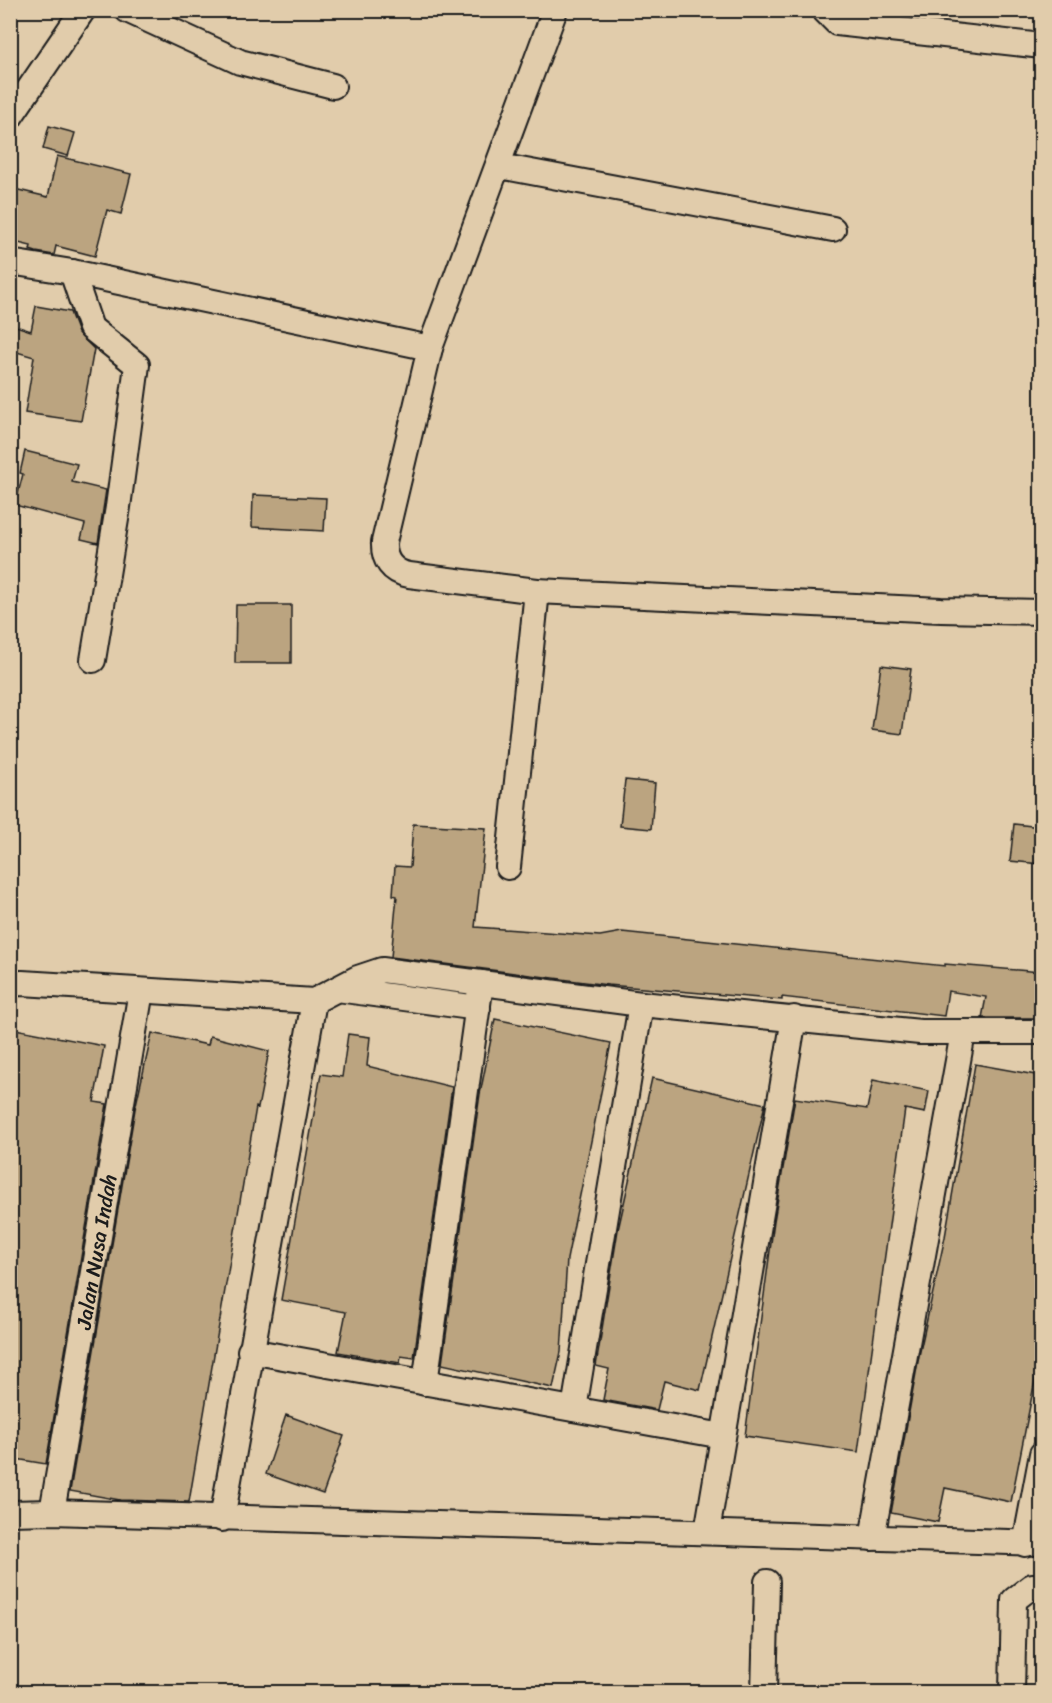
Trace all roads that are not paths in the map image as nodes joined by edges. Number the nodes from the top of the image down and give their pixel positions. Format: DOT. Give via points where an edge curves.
graph roads {
  1 [pos="83,10"];
  2 [pos="127,10"];
  3 [pos="555,10"];
  4 [pos="824,10"];
  5 [pos="1041,46"];
  6 [pos="333,86"];
  7 [pos="10,117"];
  8 [pos="499,166"];
  9 [pos="833,229"];
  10 [pos="10,262"];
  11 [pos="72,272"];
  12 [pos="430,348"];
  13 [pos="537,591"];
  14 [pos="1041,612"];
  15 [pos="93,660"];
  16 [pos="508,867"];
  17 [pos="482,983"];
  18 [pos="10,984"];
  19 [pos="337,989"];
  20 [pos="141,991"];
  21 [pos="314,1001"];
  22 [pos="640,1004"];
  23 [pos="478,1008"];
  24 [pos="794,1018"];
  25 [pos="1041,1032"];
  26 [pos="963,1033"];
  27 [pos="250,1352"];
  28 [pos="425,1383"];
  29 [pos="574,1409"];
  30 [pos="723,1436"];
  31 [pos="1041,1454"];
  32 [pos="51,1512"];
  33 [pos="10,1513"];
  34 [pos="222,1519"];
  35 [pos="707,1532"];
  36 [pos="872,1538"];
  37 [pos="1033,1544"];
  38 [pos="767,1582"];
  39 [pos="1041,1587"];
  40 [pos="764,1692"];
  41 [pos="1012,1692"];
  1 -- 7 [label="street"];
  2 -- 6 [label="street" via="240,62"];
  3 -- 8 [label="street"];
  4 -- 5 [label="street" via="837,23"];
  8 -- 9 [label="street"];
  8 -- 12 [label="street"];
  10 -- 11 [label="street"];
  11 -- 12 [label="street"];
  11 -- 15 [label="street" via="91,328 137,365"];
  12 -- 13 [label="street" via="384,542 387,560 402,574"];
  13 -- 14 [label="street"];
  13 -- 16 [label="street"];
  17 -- 19 [label="street" via="382,970"];
  17 -- 22 [label="street"];
  17 -- 23 [label="street"];
  18 -- 20 [label="street"];
  19 -- 21 [label="street"];
  19 -- 23 [label="street"];
  20 -- 21 [label="street"];
  20 -- 32 [label="street, Jalan Nusa Indah"];
  21 -- 27 [label="street"];
  22 -- 24 [label="street"];
  22 -- 29 [label="street"];
  23 -- 28 [label="street"];
  24 -- 26 [label="street"];
  24 -- 30 [label="street"];
  25 -- 26 [label="street"];
  26 -- 36 [label="street"];
  27 -- 28 [label="street"];
  27 -- 34 [label="street"];
  28 -- 29 [label="street"];
  29 -- 30 [label="street"];
  30 -- 35 [label="street"];
  31 -- 37 [label="street"];
  32 -- 33 [label="street"];
  32 -- 34 [label="street"];
  34 -- 35 [label="street"];
  35 -- 36 [label="street"];
  36 -- 37 [label="street"];
  38 -- 40 [label="street"];
  39 -- 41 [label="street" via="1032,1586 1014,1600"];
}
